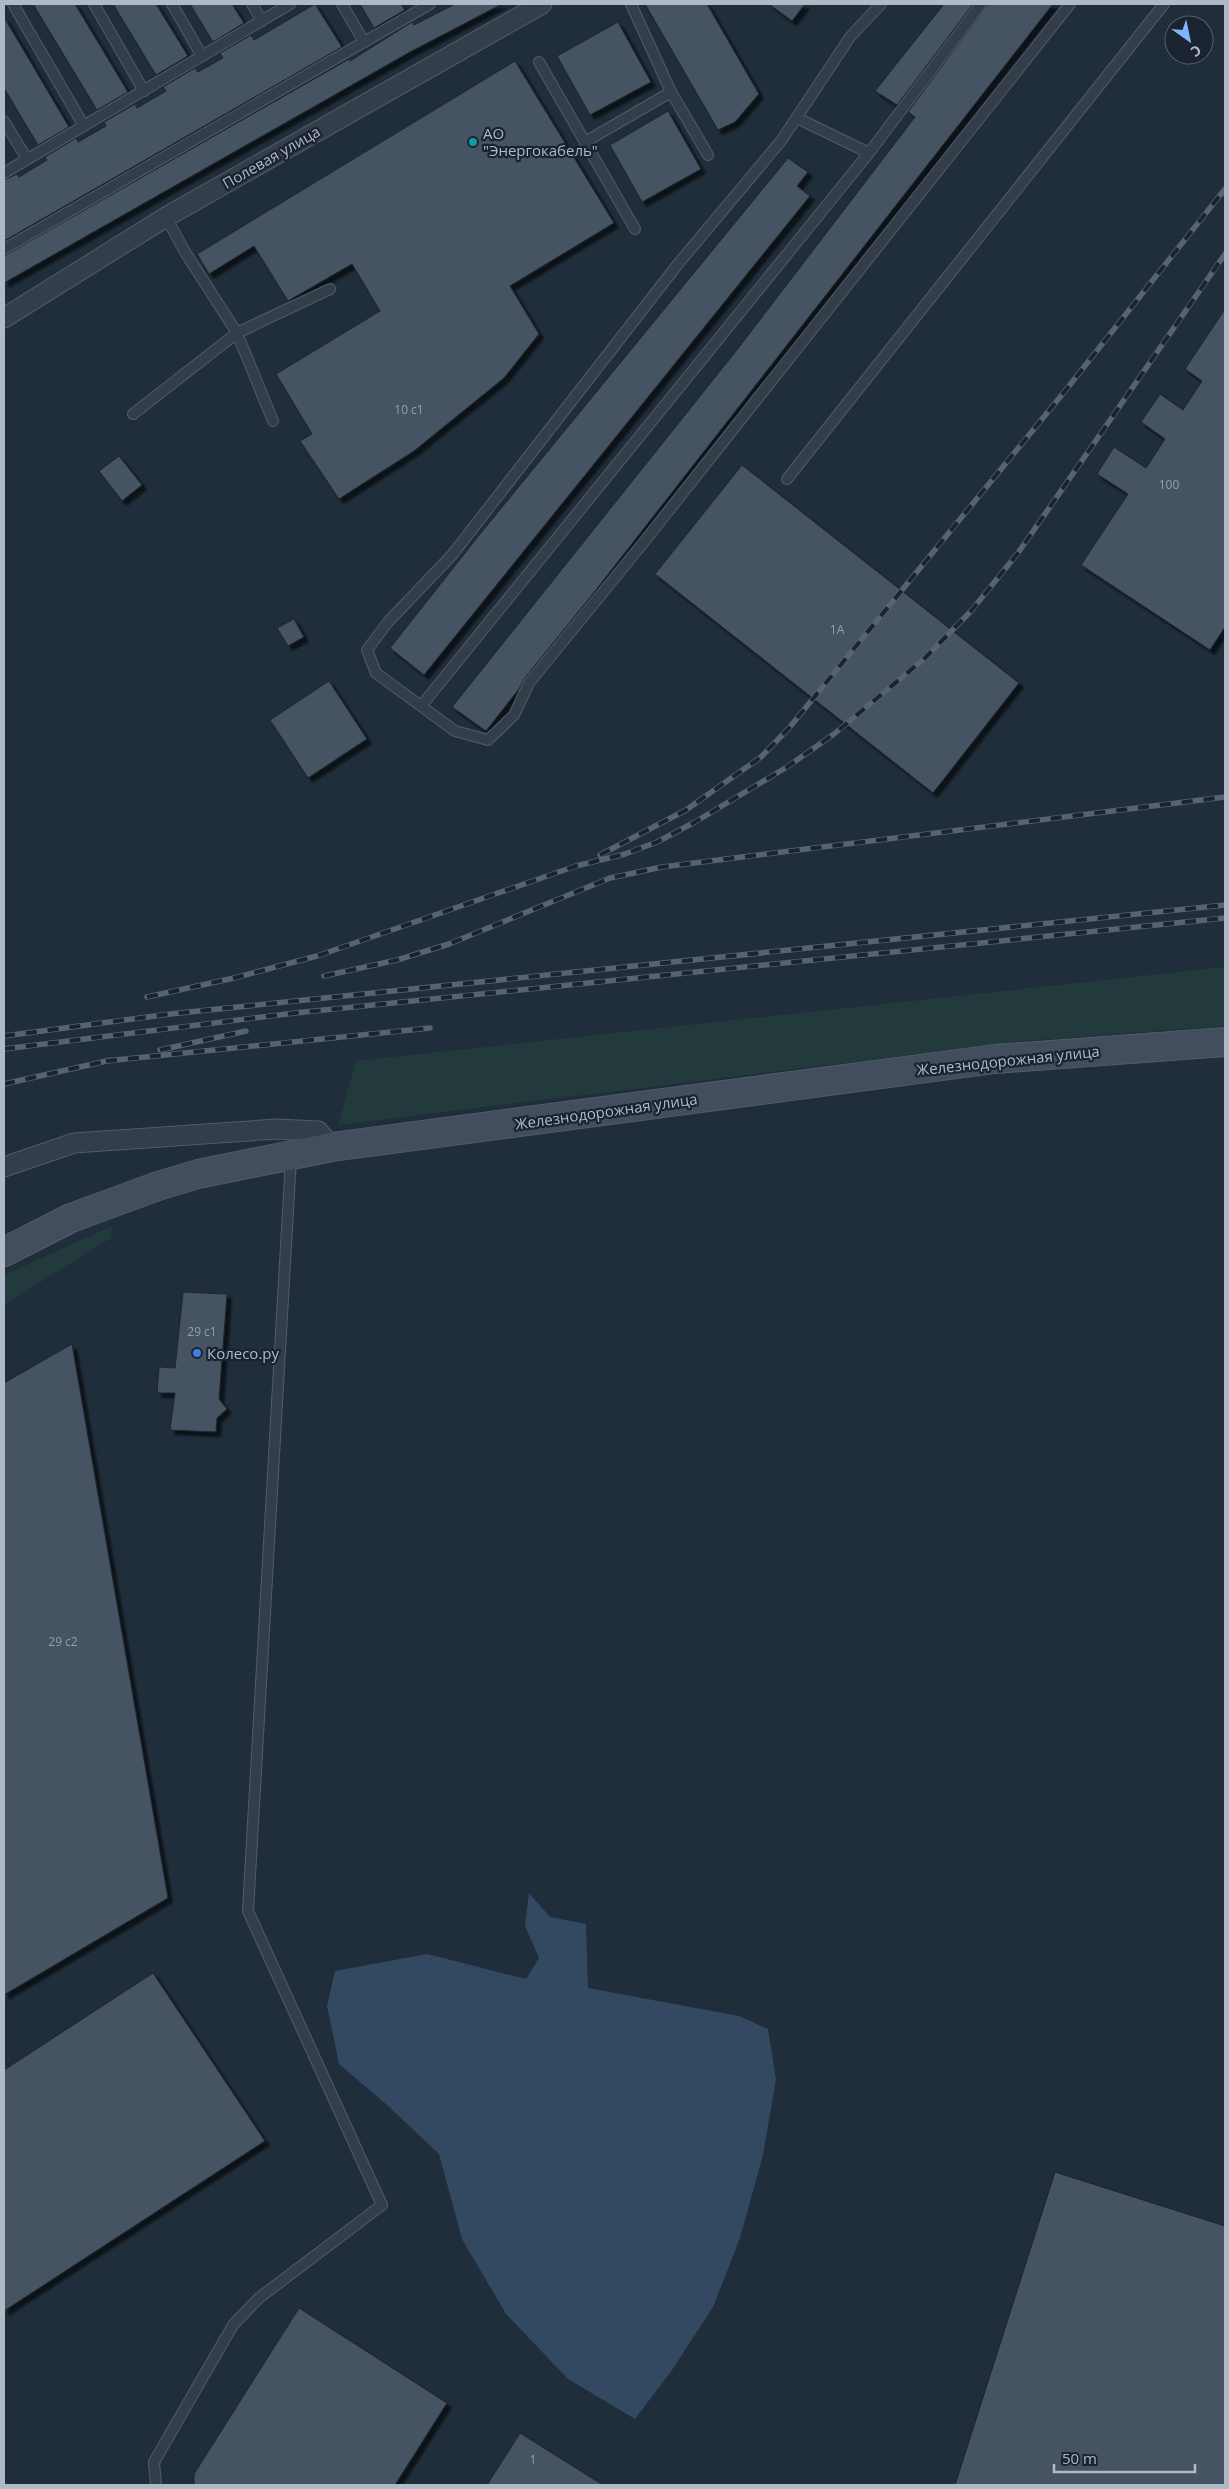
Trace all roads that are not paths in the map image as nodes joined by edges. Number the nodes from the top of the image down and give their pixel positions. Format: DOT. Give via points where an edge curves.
graph roads {
  1 [pos="13,4"];
  2 [pos="94,4"];
  3 [pos="172,4"];
  4 [pos="252,4"];
  5 [pos="290,4"];
  6 [pos="342,4"];
  7 [pos="542,4"];
  8 [pos="631,4"];
  9 [pos="882,4"];
  10 [pos="981,4"];
  11 [pos="1070,4"];
  12 [pos="1164,4"];
  13 [pos="425,5"];
  14 [pos="262,21"];
  15 [pos="364,42"];
  16 [pos="202,56"];
  17 [pos="539,62"];
  18 [pos="144,90"];
  19 [pos="671,92"];
  20 [pos="797,118"];
  21 [pos="4,121"];
  22 [pos="84,126"];
  23 [pos="585,142"];
  24 [pos="868,153"];
  25 [pos="708,155"];
  26 [pos="27,159"];
  27 [pos="4,173"];
  28 [pos="166,217"];
  29 [pos="636,229"];
  30 [pos="4,249"];
  31 [pos="330,289"];
  32 [pos="4,318"];
  33 [pos="237,333"];
  34 [pos="133,414"];
  35 [pos="273,422"];
  36 [pos="787,478"];
  37 [pos="422,705"];
  38 [pos="1225,1042"];
  39 [pos="332,1147"];
  40 [pos="292,1154"];
  41 [pos="4,1167"];
  42 [pos="4,1252"];
  43 [pos="156,2485"];
  1 -- 22 [label="lane"];
  2 -- 18 [label="lane"];
  3 -- 16 [label="lane"];
  4 -- 14 [label="lane"];
  5 -- 14 [label="lane"];
  6 -- 15 [label="lane"];
  7 -- 28 [label="street, Полевая улица"];
  8 -- 19 [label="lane"];
  9 -- 20 [label="lane" via="850,37"];
  10 -- 24 [label="lane"];
  11 -- 37 [label="lane" via="643,543 528,683 514,715 488,740 455,731"];
  12 -- 36 [label="lane"];
  13 -- 15 [label="lane"];
  14 -- 16 [label="lane"];
  15 -- 30 [label="lane"];
  16 -- 18 [label="lane"];
  17 -- 23 [label="lane"];
  18 -- 22 [label="lane"];
  19 -- 23 [label="lane"];
  19 -- 25 [label="lane"];
  20 -- 24 [label="lane"];
  20 -- 37 [label="lane" via="678,264 452,555 388,622 367,650 376,673"];
  21 -- 26 [label="lane"];
  22 -- 26 [label="lane"];
  23 -- 29 [label="lane"];
  24 -- 37 [label="lane"];
  26 -- 27 [label="lane"];
  28 -- 32 [label="street, Полевая улица"];
  28 -- 33 [label="lane" via="184,252"];
  31 -- 33 [label="lane"];
  33 -- 34 [label="lane"];
  33 -- 35 [label="lane"];
  38 -- 39 [label="main road, Железнодорожная улица" via="995,1059"];
  39 -- 40 [label="main road, Железнодорожная улица"];
  39 -- 41 [label="street" via="318,1131 277,1129 74,1143"];
  40 -- 42 [label="main road, Железнодорожная улица" via="158,1186 71,1218"];
  40 -- 43 [label="lane" via="248,1911 382,2205 259,2298 234,2325 154,2462"];
}
